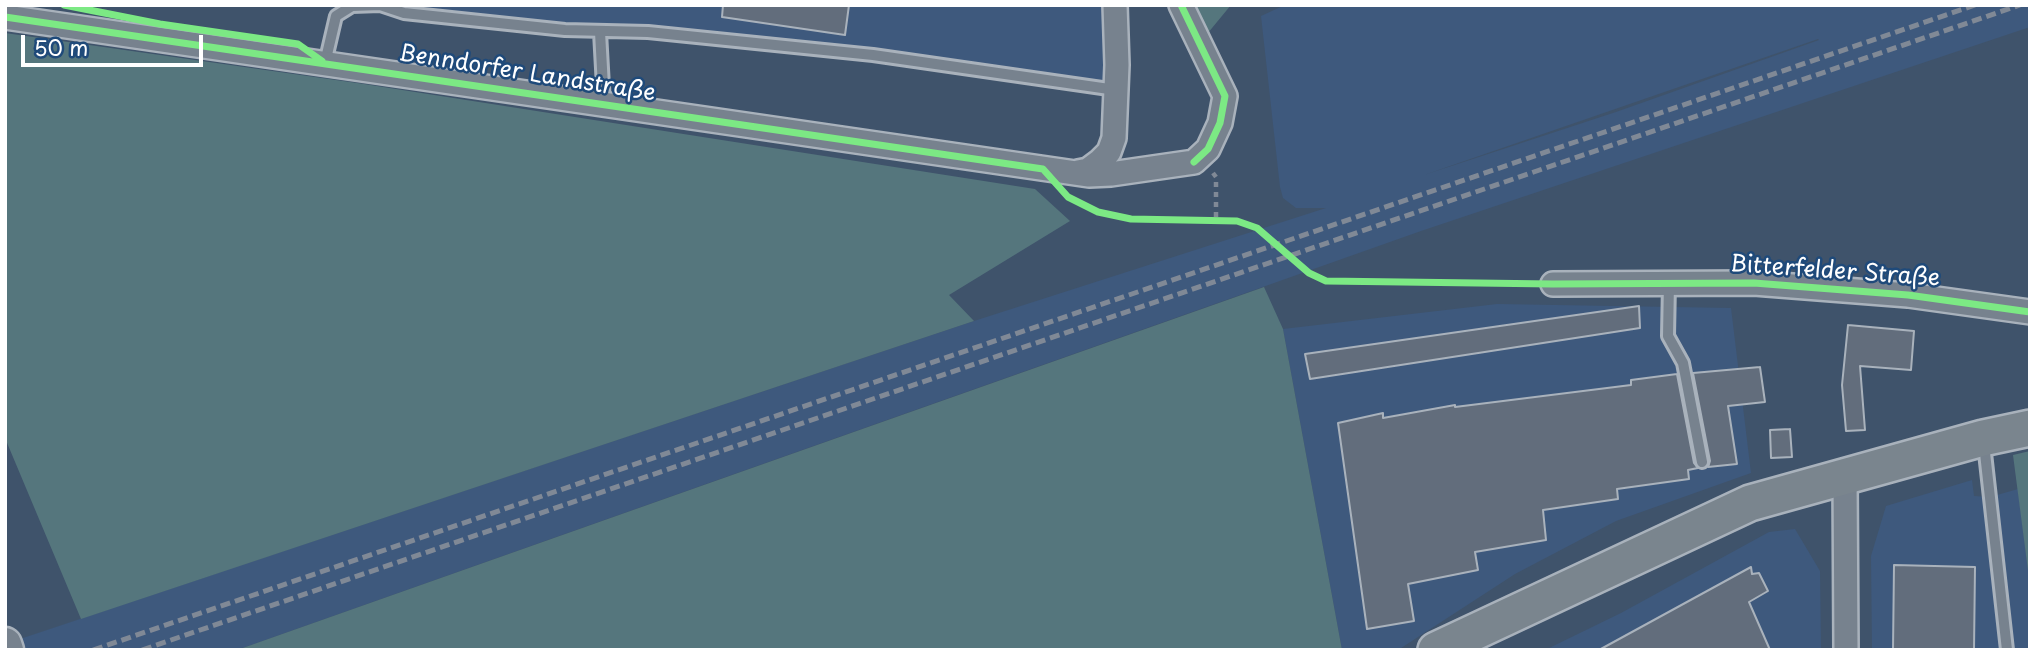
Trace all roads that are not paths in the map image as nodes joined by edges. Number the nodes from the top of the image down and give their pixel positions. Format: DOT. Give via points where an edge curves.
graph roads {
  1 [pos="1115,5"];
  2 [pos="1181,5"];
  3 [pos="5,17"];
  4 [pos="600,32"];
  5 [pos="325,63"];
  6 [pos="1116,90"];
  7 [pos="604,105"];
  8 [pos="1074,173"];
  9 [pos="1669,283"];
  10 [pos="1553,284"];
  11 [pos="2030,312"];
  12 [pos="2030,428"];
  13 [pos="1983,438"];
  14 [pos="1702,461"];
  15 [pos="1845,476"];
  16 [pos="5,644"];
  17 [pos="7,650"];
  18 [pos="1436,650"];
  19 [pos="1846,650"];
  20 [pos="2007,650"];
  1 -- 6 [label="street"];
  2 -- 8 [label="street, Benndorfer Landstraße" via="1225,96 1208,149 1194,162 1111,174"];
  3 -- 5 [label="street, Benndorfer Landstraße"];
  4 -- 5 [label="lane" via="404,13 380,5 352,6 336,16"];
  4 -- 6 [label="lane" via="648,32 873,55"];
  4 -- 7 [label="lane"];
  5 -- 7 [label="street, Benndorfer Landstraße"];
  6 -- 8 [label="street" via="1109,152 1088,170"];
  7 -- 8 [label="street, Benndorfer Landstraße"];
  9 -- 10 [label="street, Bitterfelder Straße"];
  9 -- 11 [label="street, Bitterfelder Straße" via="1754,283 1895,294"];
  9 -- 14 [label="lane" via="1668,336 1683,363"];
  12 -- 13 [label="main road"];
  13 -- 15 [label="main road"];
  13 -- 20 [label="lane"];
  15 -- 18 [label="main road" via="1750,503"];
  15 -- 19 [label="street"];
  16 -- 17 [label="main road"];
}
